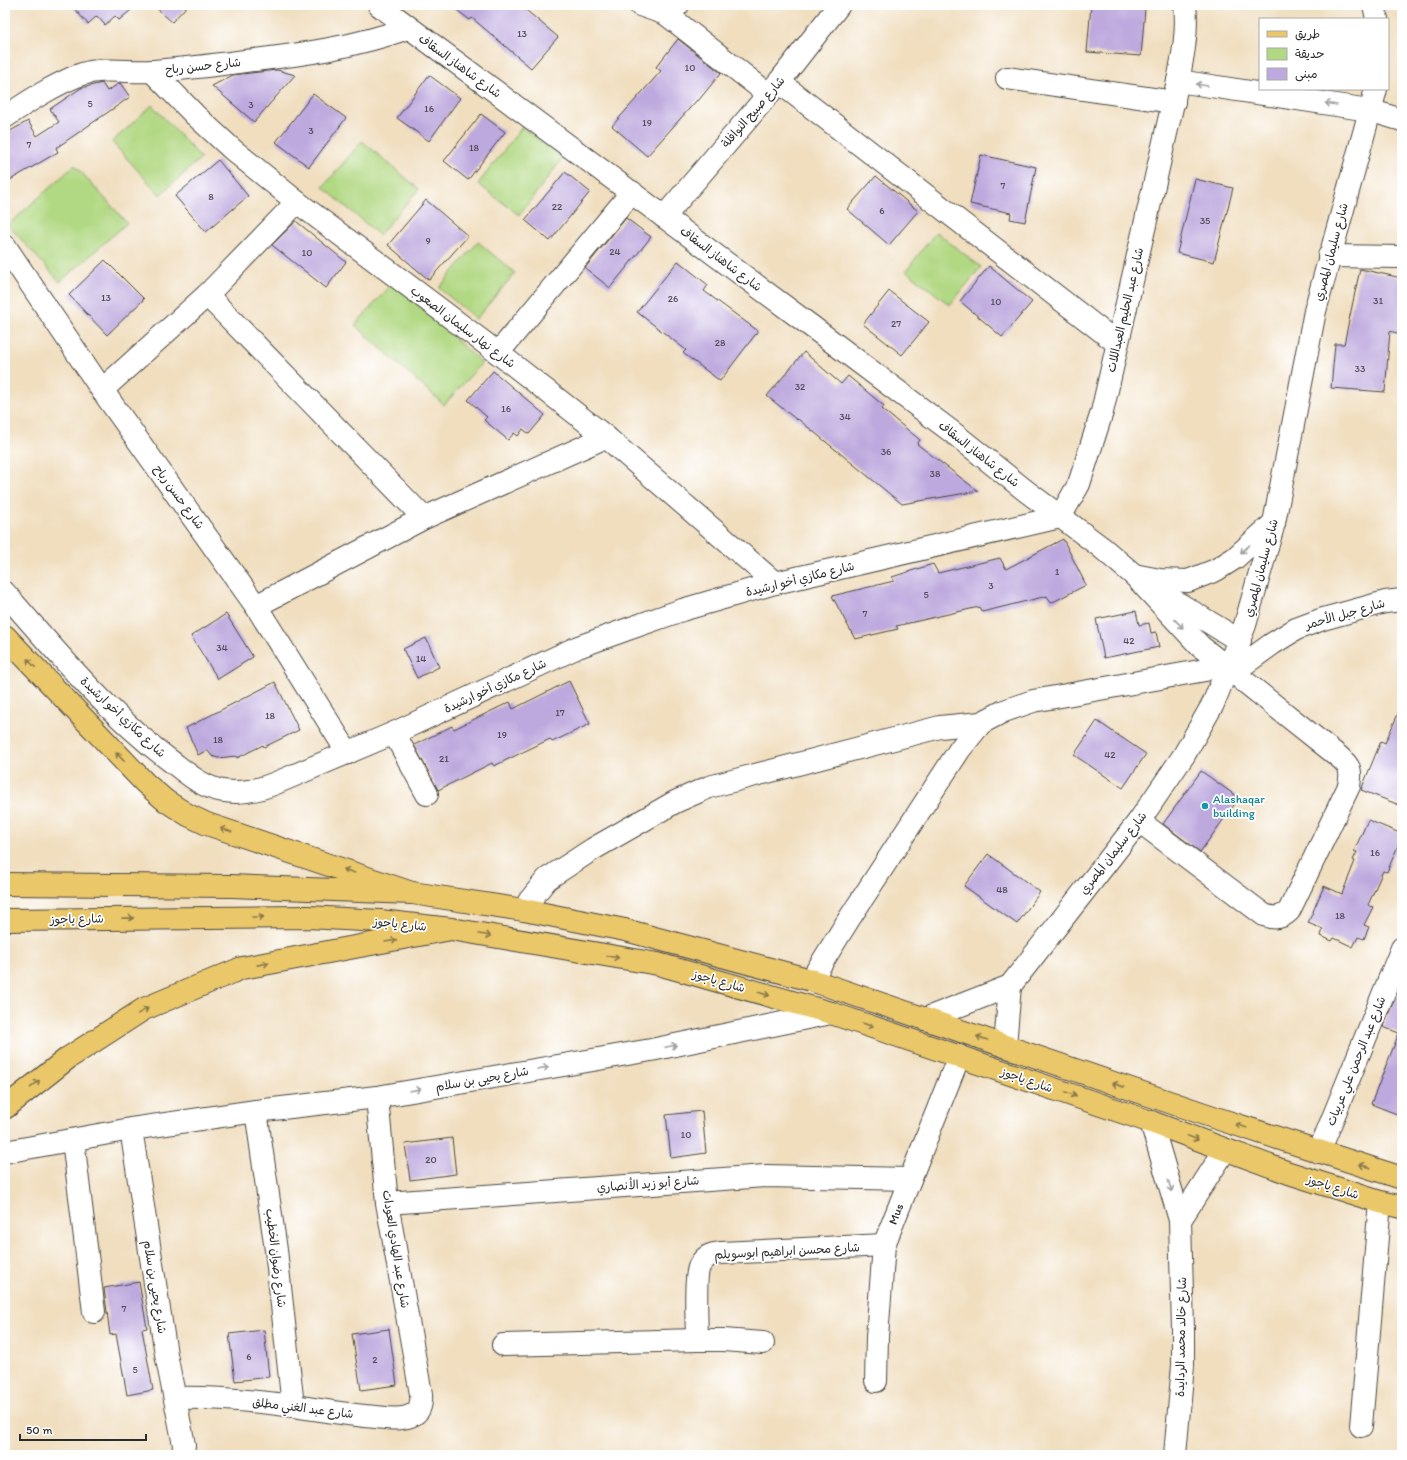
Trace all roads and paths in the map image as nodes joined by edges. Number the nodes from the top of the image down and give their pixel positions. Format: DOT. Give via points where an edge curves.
graph roads {
  1 [pos="379,5"];
  2 [pos="640,5"];
  3 [pos="839,5"];
  4 [pos="1185,5"];
  5 [pos="1374,5"];
  6 [pos="672,9"];
  7 [pos="1377,18"];
  8 [pos="408,28"];
  9 [pos="152,72"];
  10 [pos="1007,78"];
  11 [pos="1178,81"];
  12 [pos="774,88"];
  13 [pos="1376,90"];
  14 [pos="1174,102"];
  15 [pos="1369,110"];
  16 [pos="5,117"];
  17 [pos="1402,120"];
  18 [pos="632,192"];
  19 [pos="297,202"];
  20 [pos="664,216"];
  21 [pos="5,246"];
  22 [pos="1329,256"];
  23 [pos="1402,257"];
  24 [pos="207,295"];
  25 [pos="1117,343"];
  26 [pos="498,353"];
  27 [pos="102,390"];
  28 [pos="606,437"];
  29 [pos="1060,517"];
  30 [pos="424,518"];
  31 [pos="1274,523"];
  32 [pos="1134,575"];
  33 [pos="775,583"];
  34 [pos="5,593"];
  35 [pos="1402,600"];
  36 [pos="256,606"];
  37 [pos="5,636"];
  38 [pos="1240,641"];
  39 [pos="1200,646"];
  40 [pos="1228,668"];
  41 [pos="1205,670"];
  42 [pos="1213,704"];
  43 [pos="981,723"];
  44 [pos="394,733"];
  45 [pos="348,753"];
  46 [pos="427,794"];
  47 [pos="1139,821"];
  48 [pos="5,884"];
  49 [pos="412,893"];
  50 [pos="524,910"];
  51 [pos="5,920"];
  52 [pos="451,930"];
  53 [pos="1402,948"];
  54 [pos="811,980"];
  55 [pos="1010,986"];
  56 [pos="831,1013"];
  57 [pos="925,1019"];
  58 [pos="1005,1046"];
  59 [pos="959,1056"];
  60 [pos="377,1097"];
  61 [pos="5,1108"];
  62 [pos="256,1111"];
  63 [pos="1151,1122"];
  64 [pos="131,1129"];
  65 [pos="73,1140"];
  66 [pos="1225,1150"];
  67 [pos="5,1152"];
  68 [pos="1319,1152"];
  69 [pos="1402,1178"];
  70 [pos="910,1179"];
  71 [pos="1380,1202"];
  72 [pos="387,1203"];
  73 [pos="1402,1207"];
  74 [pos="1180,1220"];
  75 [pos="884,1245"];
  76 [pos="94,1312"];
  77 [pos="697,1340"];
  78 [pos="763,1343"];
  79 [pos="503,1345"];
  80 [pos="876,1381"];
  81 [pos="175,1398"];
  82 [pos="421,1400"];
  83 [pos="293,1406"];
  84 [pos="1361,1426"];
  85 [pos="184,1450"];
  86 [pos="1175,1455"];
  1 -- 8 [label="street, شارع شاهناز السقاف"];
  2 -- 6 [label="street"];
  3 -- 12 [label="street, شارع صبيح النوافلة"];
  4 -- 11 [label="street, شارع عبد الحليم العبداللات" via="1186,34"];
  5 -- 7 [label="street"];
  6 -- 12 [label="street"];
  8 -- 9 [label="street, شارع حسن رباح" via="371,40 315,52"];
  8 -- 18 [label="street, شارع شاهناز السقاف"];
  9 -- 16 [label="street, شارع حسن رباح" via="102,70 83,74 64,82"];
  9 -- 19 [label="street, شارع نهار سليمان الصعوب" via="195,116"];
  10 -- 14 [label="street"];
  11 -- 14 [label="street, شارع عبد الحليم العبداللات"];
  15 -- 11 [label="street, one-way"];
  12 -- 20 [label="street, شارع صبيح النوافلة"];
  12 -- 25 [label="street"];
  13 -- 15 [label="street, شارع سليمان المصري"];
  14 -- 25 [label="street, شارع عبد الحليم العبداللات"];
  15 -- 17 [label="street"];
  15 -- 22 [label="street, شارع سليمان المصري"];
  18 -- 20 [label="street, شارع شاهناز السقاف"];
  18 -- 26 [label="street"];
  19 -- 24 [label="street"];
  19 -- 26 [label="street, شارع نهار سليمان الصعوب"];
  20 -- 29 [label="street, شارع شاهناز السقاف" via="956,435"];
  21 -- 27 [label="street, شارع حسن رباح"];
  22 -- 23 [label="street"];
  22 -- 31 [label="street, شارع سليمان المصري" via="1315,311"];
  24 -- 27 [label="street"];
  24 -- 30 [label="street"];
  25 -- 29 [label="street, شارع عبد الحليم العبداللات" via="1102,412 1078,484"];
  26 -- 28 [label="street, شارع نهار سليمان الصعوب"];
  27 -- 36 [label="street, شارع حسن رباح"];
  28 -- 30 [label="street"];
  28 -- 33 [label="street, شارع نهار سليمان الصعوب"];
  29 -- 32 [label="street"];
  29 -- 33 [label="street, شارع مكازي أخو ارشيدة"];
  30 -- 36 [label="street"];
  31 -- 32 [label="street, one-way" via="1235,558 1216,570 1188,581 1160,580"];
  31 -- 38 [label="street, شارع سليمان المصري"];
  32 -- 38 [label="street"];
  32 -- 39 [label="street, one-way"];
  33 -- 44 [label="street, شارع مكازي أخو ارشيدة" via="682,610 578,647"];
  34 -- 45 [label="street, شارع مكازي أخو ارشيدة" via="65,661 123,720 151,747 196,781 222,791 246,792 262,789"];
  35 -- 40 [label="street, شارع جبل الأحمر" via="1377,604 1296,629 1243,665"];
  36 -- 45 [label="street, شارع حسن رباح"];
  49 -- 37 [label="main road, one-way" via="207,824 188,815 145,783"];
  38 -- 40 [label="street, شارع سليمان المصري"];
  39 -- 40 [label="street"];
  39 -- 41 [label="street"];
  40 -- 42 [label="street, شارع سليمان المصري"];
  40 -- 47 [label="street" via="1338,756 1350,769 1349,786 1289,911 1279,918 1264,916"];
  41 -- 42 [label="street"];
  41 -- 43 [label="street" via="1034,701 1004,711"];
  42 -- 47 [label="street, شارع سليمان المصري" via="1184,755"];
  43 -- 50 [label="street" via="940,727 709,787 675,802 547,879"];
  43 -- 54 [label="street" via="956,756"];
  44 -- 45 [label="street, شارع مكازي أخو ارشيدة"];
  44 -- 46 [label="street"];
  47 -- 55 [label="street, شارع سليمان المصري"];
  48 -- 49 [label="main road, شارع ياجوز" via="239,886"];
  49 -- 50 [label="main road, شارع ياجوز"];
  50 -- 54 [label="main road, شارع ياجوز" via="625,930"];
  51 -- 52 [label="main road, شارع ياجوز, one-way" via="308,917 380,921"];
  52 -- 56 [label="main road, شارع ياجوز, one-way" via="658,964"];
  61 -- 52 [label="main road, one-way" via="68,1058 144,1009 242,968"];
  53 -- 68 [label="street, شارع عبد الرحمن علي عربيات"];
  54 -- 57 [label="main road, شارع ياجوز"];
  55 -- 57 [label="street"];
  55 -- 58 [label="street"];
  56 -- 59 [label="main road, شارع ياجوز, one-way"];
  60 -- 56 [label="street, شارع يحيى بن سلام, one-way" via="651,1050"];
  58 -- 57 [label="main road, شارع ياجوز, one-way"];
  68 -- 58 [label="main road, شارع ياجوز, one-way"];
  59 -- 63 [label="main road, شارع ياجوز, one-way"];
  59 -- 70 [label="street, Mus"];
  60 -- 62 [label="street, شارع يحيى بن سلام"];
  60 -- 72 [label="street, شارع عبد الهادي العودات"];
  62 -- 64 [label="street, شارع يحيى بن سلام"];
  62 -- 83 [label="street, شارع رضوان الخطيب" via="276,1250"];
  63 -- 66 [label="main road, شارع ياجوز, one-way"];
  63 -- 74 [label="street, شارع خالد محمد الردايدة, one-way"];
  64 -- 65 [label="street, شارع يحيى بن سلام"];
  64 -- 81 [label="street, شارع يحيى بن سلام"];
  65 -- 67 [label="street, شارع يحيى بن سلام"];
  65 -- 76 [label="street"];
  66 -- 71 [label="main road, شارع ياجوز"];
  66 -- 74 [label="street"];
  69 -- 68 [label="main road, شارع ياجوز, one-way"];
  70 -- 72 [label="street, شارع أبو زيد الأنصاري" via="765,1176"];
  70 -- 75 [label="street, Mus"];
  71 -- 73 [label="main road, شارع ياجوز"];
  71 -- 84 [label="street"];
  72 -- 82 [label="street, شارع عبد الهادي العودات"];
  74 -- 86 [label="street, شارع خالد محمد الردايدة" via="1183,1330"];
  75 -- 77 [label="street, شارع محسن ابراهيم ابوسويلم" via="710,1254 699,1266 696,1278"];
  75 -- 80 [label="street, Mus"];
  77 -- 78 [label="street"];
  77 -- 79 [label="street"];
  81 -- 83 [label="street, شارع عبد الغني مطلق" via="209,1397"];
  81 -- 85 [label="street, شارع يحيى بن سلام"];
  82 -- 83 [label="street, شارع عبد الغني مطلق" via="417,1412 405,1418 362,1416"];
}
